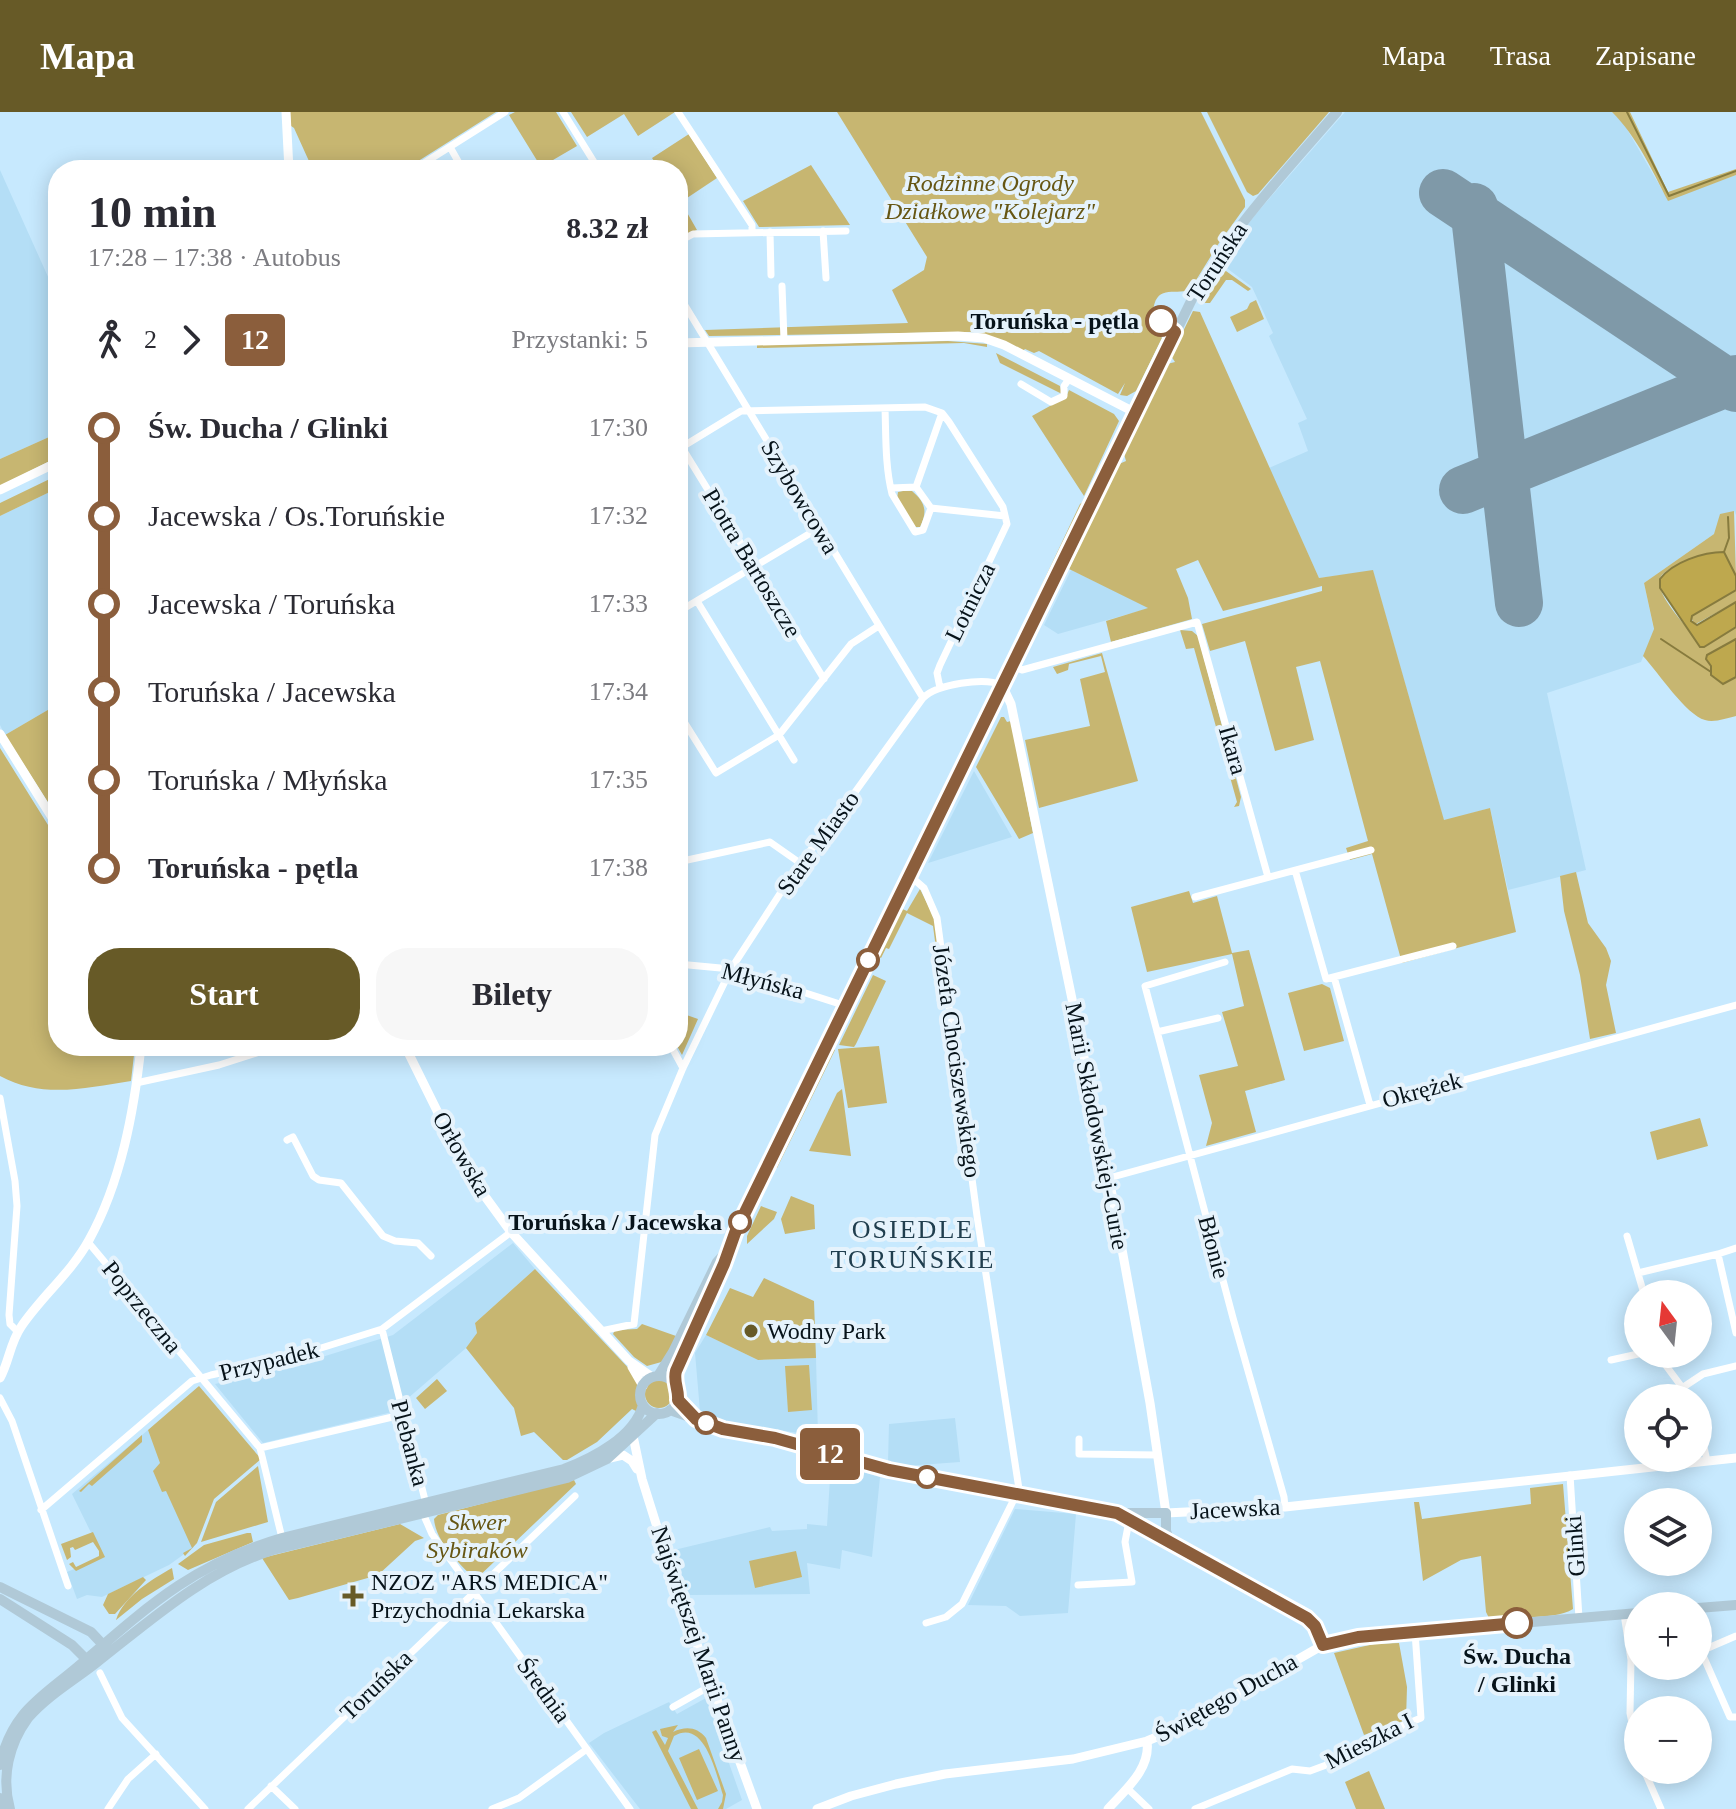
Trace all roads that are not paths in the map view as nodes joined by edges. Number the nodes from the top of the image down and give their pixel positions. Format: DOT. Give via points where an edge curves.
graph roads {
  1 [pos="286,112"];
  2 [pos="505,112"];
  3 [pos="563,112"];
  4 [pos="678,112"];
  5 [pos="1337,112"];
  6 [pos="450,147"];
  7 [pos="289,160"];
  8 [pos="429,160"];
  9 [pos="457,160"];
  10 [pos="592,160"];
  11 [pos="823,231"];
  12 [pos="846,231"];
  13 [pos="752,232"];
  14 [pos="770,232"];
  15 [pos="688,237"];
  16 [pos="771,275"];
  17 [pos="826,278"];
  18 [pos="782,286"];
  19 [pos="688,310"];
  20 [pos="784,340"];
  21 [pos="708,342"];
  22 [pos="688,343"];
  23 [pos="1069,379"];
  24 [pos="1021,384"];
  25 [pos="885,408"];
  26 [pos="748,410"];
  27 [pos="942,413"];
  28 [pos="1136,413"];
  29 [pos="688,440"];
  30 [pos="688,457"];
  31 [pos="48,467"];
  32 [pos="916,487"];
  33 [pos="891,488"];
  34 [pos="0,490"];
  35 [pos="931,508"];
  36 [pos="1005,516"];
  37 [pos="819,528"];
  38 [pos="754,568"];
  39 [pos="697,601"];
  40 [pos="688,606"];
  41 [pos="877,627"];
  42 [pos="1012,666"];
  43 [pos="824,679"];
  44 [pos="1002,685"];
  45 [pos="940,688"];
  46 [pos="923,698"];
  47 [pos="990,710"];
  48 [pos="1012,712"];
  49 [pos="688,728"];
  50 [pos="0,734"];
  51 [pos="779,735"];
  52 [pos="794,760"];
  53 [pos="48,811"];
  54 [pos="1371,850"];
  55 [pos="688,860"];
  56 [pos="800,863"];
  57 [pos="1295,870"];
  58 [pos="909,875"];
  59 [pos="1268,877"];
  60 [pos="1195,897"];
  61 [pos="1453,946"];
  62 [pos="1225,962"];
  63 [pos="688,965"];
  64 [pos="731,969"];
  65 [pos="1334,977"];
  66 [pos="1736,1005"];
  67 [pos="846,1006"];
  68 [pos="1218,1018"];
  69 [pos="1157,1032"];
  70 [pos="140,1056"];
  71 [pos="247,1056"];
  72 [pos="410,1056"];
  73 [pos="676,1056"];
  74 [pos="683,1068"];
  75 [pos="136,1083"];
  76 [pos="0,1098"];
  77 [pos="1370,1105"];
  78 [pos="287,1140"];
  79 [pos="1189,1154"];
  80 [pos="1109,1178"];
  81 [pos="511,1232"];
  82 [pos="1627,1236"];
  83 [pos="88,1242"];
  84 [pos="1736,1248"];
  85 [pos="727,1251"];
  86 [pos="1718,1254"];
  87 [pos="431,1256"];
  88 [pos="1638,1273"];
  89 [pos="1640,1280"];
  90 [pos="382,1329"];
  91 [pos="601,1331"];
  92 [pos="18,1332"];
  93 [pos="1736,1333"];
  94 [pos="1624,1357"];
  95 [pos="1611,1360"];
  96 [pos="629,1361"];
  97 [pos="1736,1366"];
  98 [pos="655,1376"];
  99 [pos="0,1378"];
  100 [pos="200,1379"];
  101 [pos="674,1382"];
  102 [pos="1688,1384"];
  103 [pos="643,1386"];
  104 [pos="0,1398"];
  105 [pos="678,1400"];
  106 [pos="643,1405"];
  107 [pos="670,1410"];
  108 [pos="657,1413"];
  109 [pos="401,1415"];
  110 [pos="696,1419"];
  111 [pos="633,1436"];
  112 [pos="1079,1439"];
  113 [pos="260,1448"];
  114 [pos="1158,1455"];
  115 [pos="1736,1458"];
  116 [pos="607,1459"];
  117 [pos="1712,1460"];
  118 [pos="1624,1469"];
  119 [pos="1570,1475"];
  120 [pos="642,1479"];
  121 [pos="1017,1494"];
  122 [pos="575,1496"];
  123 [pos="1285,1507"];
  124 [pos="425,1509"];
  125 [pos="41,1510"];
  126 [pos="1117,1513"];
  127 [pos="1166,1513"];
  128 [pos="1129,1521"];
  129 [pos="282,1538"];
  130 [pos="1170,1541"];
  131 [pos="1078,1585"];
  132 [pos="68,1586"];
  133 [pos="0,1587"];
  134 [pos="474,1592"];
  135 [pos="0,1599"];
  136 [pos="1736,1605"];
  137 [pos="1712,1607"];
  138 [pos="1624,1614"];
  139 [pos="1579,1618"];
  140 [pos="926,1623"];
  141 [pos="1415,1632"];
  142 [pos="1736,1636"];
  143 [pos="1323,1645"];
  144 [pos="106,1648"];
  145 [pos="93,1666"];
  146 [pos="712,1685"];
  147 [pos="673,1707"];
  148 [pos="1736,1717"];
  149 [pos="1147,1741"];
  150 [pos="587,1749"];
  151 [pos="156,1754"];
  152 [pos="0,1765"];
  153 [pos="1650,1784"];
  154 [pos="271,1786"];
  155 [pos="1127,1788"];
  156 [pos="0,1798"];
  157 [pos="519,1798"];
  158 [pos="2,1809"];
  159 [pos="10,1809"];
  160 [pos="108,1809"];
  161 [pos="205,1809"];
  162 [pos="248,1809"];
  163 [pos="295,1809"];
  164 [pos="492,1809"];
  165 [pos="518,1809"];
  166 [pos="630,1809"];
  167 [pos="757,1809"];
  168 [pos="817,1809"];
  169 [pos="1108,1809"];
  170 [pos="1149,1809"];
  171 [pos="1195,1809"];
  172 [pos="1661,1809"];
  1 -- 7 [label="street"];
  2 -- 6 [label="street"];
  3 -- 10 [label="street"];
  4 -- 13 [label="street"];
  5 -- 28 [label="main road, Toruńska" via="1215,258"];
  6 -- 8 [label="street"];
  6 -- 9 [label="street"];
  11 -- 12 [label="street"];
  11 -- 14 [label="street"];
  11 -- 17 [label="street"];
  13 -- 14 [label="street"];
  13 -- 15 [label="street"];
  14 -- 16 [label="street"];
  18 -- 20 [label="street"];
  19 -- 21 [label="street, Szybowcowa"];
  20 -- 21 [label="street"];
  20 -- 23 [label="street" via="984,338"];
  21 -- 22 [label="street"];
  21 -- 26 [label="street, Szybowcowa"];
  23 -- 24 [label="street" via="1064,396 1051,402"];
  23 -- 28 [label="street"];
  25 -- 26 [label="street"];
  25 -- 27 [label="street" via="925,407"];
  25 -- 33 [label="street"];
  26 -- 29 [label="street"];
  26 -- 37 [label="street, Szybowcowa"];
  27 -- 32 [label="street"];
  27 -- 36 [label="street"];
  28 -- 42 [label="main road, Toruńska"];
  30 -- 38 [label="street, Piotra Bartoszcze"];
  31 -- 34 [label="street"];
  32 -- 33 [label="street"];
  32 -- 35 [label="street"];
  33 -- 35 [label="street" via="915,532 923,530"];
  35 -- 36 [label="street"];
  36 -- 45 [label="street, Lotnicza" via="1006,529 940,665"];
  37 -- 38 [label="street"];
  37 -- 41 [label="street, Szybowcowa"];
  38 -- 39 [label="street"];
  38 -- 43 [label="street, Piotra Bartoszcze"];
  39 -- 40 [label="street"];
  39 -- 51 [label="street"];
  41 -- 43 [label="street" via="851,644"];
  41 -- 46 [label="street, Szybowcowa"];
  42 -- 44 [label="main road, Toruńska"];
  42 -- 59 [label="street, Ikara" via="1022,670 1197,622"];
  43 -- 51 [label="street"];
  44 -- 45 [label="street, Stare Miasto" via="989,681"];
  44 -- 47 [label="main road, Toruńska"];
  44 -- 48 [label="street, Marii Skłodowskiej-Curie"];
  45 -- 46 [label="street, Stare Miasto"];
  46 -- 56 [label="street, Stare Miasto"];
  47 -- 48 [label="street" via="1004,707"];
  47 -- 58 [label="main road, Toruńska"];
  48 -- 80 [label="street, Marii Skłodowskiej-Curie"];
  49 -- 51 [label="street" via="716,773"];
  50 -- 53 [label="street"];
  51 -- 52 [label="street"];
  54 -- 57 [label="street"];
  55 -- 56 [label="street" via="770,842"];
  56 -- 64 [label="street, Stare Miasto"];
  57 -- 59 [label="street"];
  57 -- 65 [label="street" via="1326,979"];
  58 -- 67 [label="main road, Toruńska"];
  58 -- 121 [label="street, Józefa Chociszewskiego" via="924,888 937,918"];
  59 -- 60 [label="street"];
  61 -- 65 [label="street"];
  62 -- 69 [label="street, Błonie" via="1145,986"];
  63 -- 64 [label="street, Młyńska"];
  64 -- 67 [label="street, Młyńska"];
  64 -- 74 [label="street, Stare Miasto"];
  65 -- 77 [label="street"];
  66 -- 77 [label="street, Okrężek"];
  67 -- 85 [label="main road, Toruńska"];
  68 -- 69 [label="street"];
  69 -- 79 [label="street, Błonie"];
  70 -- 75 [label="street"];
  71 -- 75 [label="street"];
  72 -- 81 [label="street, Orłowska" via="464,1164"];
  73 -- 74 [label="street"];
  74 -- 91 [label="street, Stare Miasto" via="655,1135 634,1324"];
  75 -- 83 [label="street" via="112,1185"];
  76 -- 92 [label="street" via="17,1206 9,1315"];
  77 -- 79 [label="street, Okrężek"];
  78 -- 87 [label="street" via="293,1137 313,1176 341,1183 383,1236 418,1243"];
  79 -- 80 [label="street, Okrężek"];
  79 -- 123 [label="street, Błonie"];
  80 -- 114 [label="street, Marii Skłodowskiej-Curie"];
  81 -- 90 [label="street, Przypadek"];
  81 -- 91 [label="street, Orłowska"];
  82 -- 88 [label="street"];
  83 -- 92 [label="street"];
  83 -- 100 [label="street, Poprzeczna"];
  84 -- 86 [label="street"];
  85 -- 98 [label="main road, Toruńska"];
  85 -- 101 [label="main road, Toruńska"];
  86 -- 88 [label="street"];
  86 -- 93 [label="street"];
  88 -- 89 [label="street"];
  90 -- 100 [label="street, Przypadek"];
  90 -- 109 [label="street, Plebanka"];
  91 -- 96 [label="street, Orłowska"];
  92 -- 99 [label="street"];
  94 -- 95 [label="street"];
  96 -- 98 [label="street, Orłowska"];
  96 -- 103 [label="street, Orłowska"];
  97 -- 102 [label="street" via="1703,1374"];
  98 -- 101 [label="main road"];
  98 -- 103 [label="main road"];
  100 -- 113 [label="street, Poprzeczna"];
  100 -- 125 [label="street, Przypadek"];
  101 -- 105 [label="main road"];
  103 -- 106 [label="main road"];
  104 -- 125 [label="street"];
  105 -- 107 [label="main road"];
  105 -- 110 [label="main road, Jacewska"];
  106 -- 108 [label="main road"];
  106 -- 124 [label="main road" via="626,1431 574,1465"];
  107 -- 108 [label="main road"];
  107 -- 110 [label="main road, Jacewska"];
  108 -- 111 [label="main road"];
  109 -- 113 [label="street"];
  109 -- 124 [label="street, Plebanka"];
  110 -- 121 [label="main road, Jacewska" via="889,1470"];
  111 -- 116 [label="main road"];
  111 -- 120 [label="street, Najświętszej Marii Panny"];
  112 -- 114 [label="street" via="1079,1454"];
  113 -- 129 [label="street, Poprzeczna"];
  114 -- 127 [label="street, Marii Skłodowskiej-Curie"];
  115 -- 117 [label="street, Jacewska"];
  116 -- 120 [label="street" via="627,1457"];
  116 -- 124 [label="main road" via="567,1478"];
  118 -- 119 [label="street, Jacewska"];
  119 -- 123 [label="street, Jacewska"];
  119 -- 139 [label="street, Glinki"];
  120 -- 146 [label="street, Najświętszej Marii Panny"];
  121 -- 126 [label="main road, Jacewska"];
  121 -- 140 [label="street" via="962,1604 946,1617"];
  122 -- 134 [label="street, Toruńska"];
  123 -- 127 [label="street, Jacewska"];
  124 -- 129 [label="main road"];
  124 -- 134 [label="street, Plebanka" via="432,1534"];
  124 -- 144 [label="main road" via="244,1560"];
  125 -- 132 [label="street"];
  126 -- 127 [label="main road, Jacewska"];
  126 -- 128 [label="main road"];
  127 -- 130 [label="main road, Marii Skłodowskiej-Curie"];
  128 -- 130 [label="main road"];
  128 -- 131 [label="street" via="1125,1542 1132,1582"];
  129 -- 144 [label="main road" via="199,1571 138,1613"];
  130 -- 143 [label="main road" via="1307,1618"];
  133 -- 144 [label="main road" via="91,1632"];
  134 -- 150 [label="street, Średnia"];
  134 -- 154 [label="street, Toruńska"];
  135 -- 145 [label="main road" via="72,1645"];
  136 -- 137 [label="main road"];
  138 -- 139 [label="main road, Świętego Ducha"];
  139 -- 141 [label="main road, Świętego Ducha"];
  141 -- 143 [label="main road, Świętego Ducha"];
  141 -- 171 [label="street, Mieszka I" via="1421,1718 1360,1743 1337,1761 1310,1771 1292,1769"];
  142 -- 148 [label="street" via="1701,1651 1730,1717"];
  143 -- 149 [label="street, Świętego Ducha"];
  144 -- 145 [label="main road"];
  145 -- 151 [label="street" via="122,1718"];
  145 -- 152 [label="main road" via="26,1709 10,1732"];
  145 -- 159 [label="main road" via="23,1725 7,1774"];
  146 -- 147 [label="street"];
  146 -- 167 [label="street, Najświętszej Marii Panny"];
  149 -- 155 [label="street" via="1145,1765"];
  149 -- 168 [label="street, Świętego Ducha" via="1073,1759 896,1784"];
  150 -- 157 [label="street"];
  150 -- 166 [label="street, Średnia"];
  151 -- 160 [label="street" via="128,1779"];
  151 -- 161 [label="street"];
  153 -- 172 [label="street"];
  154 -- 162 [label="street, Toruńska"];
  154 -- 163 [label="street"];
  155 -- 169 [label="street"];
  155 -- 170 [label="street"];
  156 -- 158 [label="main road"];
  157 -- 164 [label="street"];
  157 -- 165 [label="street"];
}
